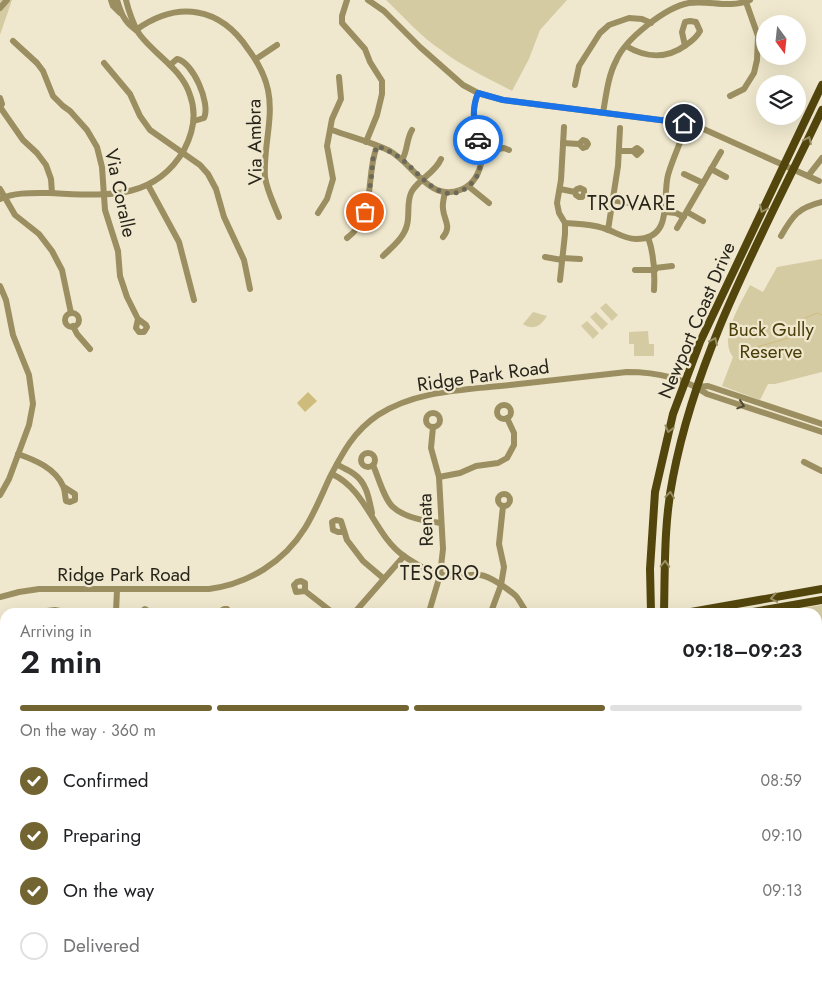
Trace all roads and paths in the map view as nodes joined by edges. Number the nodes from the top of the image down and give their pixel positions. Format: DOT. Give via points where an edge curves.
graph roads {
  1 [pos="7,0"];
  2 [pos="111,0"];
  3 [pos="116,0"];
  4 [pos="126,0"];
  5 [pos="348,0"];
  6 [pos="368,0"];
  7 [pos="696,1"];
  8 [pos="748,1"];
  9 [pos="0,8"];
  10 [pos="121,13"];
  11 [pos="651,23"];
  12 [pos="136,30"];
  13 [pos="12,41"];
  14 [pos="277,45"];
  15 [pos="626,46"];
  16 [pos="685,46"];
  17 [pos="256,60"];
  18 [pos="104,63"];
  19 [pos="170,65"];
  20 [pos="339,77"];
  21 [pos="575,85"];
  22 [pos="822,85"];
  23 [pos="478,93"];
  24 [pos="730,96"];
  25 [pos="0,98"];
  26 [pos="0,107"];
  27 [pos="822,110"];
  28 [pos="603,113"];
  29 [pos="194,121"];
  30 [pos="686,124"];
  31 [pos="564,126"];
  32 [pos="620,128"];
  33 [pos="332,130"];
  34 [pos="412,130"];
  35 [pos="366,142"];
  36 [pos="563,143"];
  37 [pos="579,144"];
  38 [pos="377,146"];
  39 [pos="509,150"];
  40 [pos="619,151"];
  41 [pos="182,152"];
  42 [pos="480,152"];
  43 [pos="633,152"];
  44 [pos="721,152"];
  45 [pos="441,158"];
  46 [pos="822,158"];
  47 [pos="402,160"];
  48 [pos="784,165"];
  49 [pos="711,169"];
  50 [pos="794,170"];
  51 [pos="684,174"];
  52 [pos="808,176"];
  53 [pos="726,177"];
  54 [pos="422,180"];
  55 [pos="821,180"];
  56 [pos="703,183"];
  57 [pos="148,185"];
  58 [pos="468,186"];
  59 [pos="0,189"];
  60 [pos="560,189"];
  61 [pos="445,192"];
  62 [pos="575,192"];
  63 [pos="52,193"];
  64 [pos="103,195"];
  65 [pos="2,198"];
  66 [pos="612,200"];
  67 [pos="629,202"];
  68 [pos="822,202"];
  69 [pos="489,203"];
  70 [pos="666,212"];
  71 [pos="318,213"];
  72 [pos="685,215"];
  73 [pos="279,217"];
  74 [pos="703,221"];
  75 [pos="564,223"];
  76 [pos="678,228"];
  77 [pos="608,230"];
  78 [pos="781,236"];
  79 [pos="443,237"];
  80 [pos="648,237"];
  81 [pos="346,238"];
  82 [pos="384,256"];
  83 [pos="545,257"];
  84 [pos="562,259"];
  85 [pos="580,259"];
  86 [pos="672,266"];
  87 [pos="654,269"];
  88 [pos="635,270"];
  89 [pos="560,280"];
  90 [pos="0,286"];
  91 [pos="250,289"];
  92 [pos="654,290"];
  93 [pos="194,300"];
  94 [pos="138,319"];
  95 [pos="90,349"];
  96 [pos="685,383"];
  97 [pos="697,387"];
  98 [pos="507,418"];
  99 [pos="822,424"];
  100 [pos="433,426"];
  101 [pos="822,432"];
  102 [pos="18,454"];
  103 [pos="804,462"];
  104 [pos="337,464"];
  105 [pos="373,465"];
  106 [pos="822,471"];
  107 [pos="332,474"];
  108 [pos="438,476"];
  109 [pos="362,480"];
  110 [pos="64,487"];
  111 [pos="352,490"];
  112 [pos="0,495"];
  113 [pos="503,506"];
  114 [pos="373,517"];
  115 [pos="441,523"];
  116 [pos="344,532"];
  117 [pos="404,556"];
  118 [pos="440,575"];
  119 [pos="383,578"];
  120 [pos="501,584"];
  121 [pos="822,589"];
  122 [pos="117,590"];
  123 [pos="305,592"];
  124 [pos="0,597"];
  125 [pos="822,600"];
  126 [pos="116,608"];
  127 [pos="327,608"];
  128 [pos="358,608"];
  129 [pos="430,608"];
  130 [pos="492,608"];
  131 [pos="524,608"];
  132 [pos="651,608"];
  133 [pos="664,608"];
  134 [pos="714,608"];
  135 [pos="776,608"];
  1 -- 9 [label="street"];
  2 -- 10 [label="street"];
  3 -- 10 [label="street"];
  4 -- 12 [label="street"];
  5 -- 35 [label="street" via="342,23 364,49 381,77 383,89"];
  6 -- 23 [label="street" via="384,11 463,86"];
  7 -- 8 [label="street" via="732,5"];
  7 -- 11 [label="street" via="673,8"];
  8 -- 24 [label="street" via="758,36 758,60 744,89"];
  10 -- 12 [label="street" via="127,24"];
  11 -- 15 [label="street"];
  11 -- 21 [label="street" via="636,18 609,25 600,33 579,66"];
  12 -- 17 [label="street, Via Ambra" via="170,14 190,12 208,15 235,32"];
  12 -- 19 [label="street"];
  13 -- 64 [label="street, Via Coralle" via="37,63 53,96 92,138 102,167"];
  14 -- 17 [label="street"];
  15 -- 16 [label="street" via="652,56 669,54"];
  15 -- 28 [label="street" via="613,67"];
  17 -- 73 [label="street, Via Ambra" via="269,95 265,177"];
  18 -- 41 [label="street" via="130,94 150,130"];
  19 -- 29 [label="street" via="188,88"];
  19 -- 29 [label="street" via="178,59 183,60 201,90 205,116"];
  20 -- 33 [label="street" via="341,99 332,119"];
  22 -- 48 [label="main road, Newport Coast Drive"];
  23 -- 28 [label="street" via="503,100"];
  23 -- 42 [label="street" via="473,114"];
  25 -- 26 [label="street"];
  26 -- 63 [label="street" via="46,165"];
  50 -- 27 [label="main road, Newport Coast Drive, one-way"];
  28 -- 30 [label="street"];
  29 -- 41 [label="street"];
  30 -- 48 [label="street" via="706,129"];
  30 -- 70 [label="street" via="668,177"];
  31 -- 36 [label="street"];
  32 -- 40 [label="street"];
  33 -- 35 [label="street"];
  33 -- 71 [label="street" via="327,151 333,179 327,199"];
  34 -- 47 [label="street"];
  35 -- 38 [label="street"];
  36 -- 37 [label="street"];
  36 -- 60 [label="street"];
  38 -- 47 [label="street"];
  38 -- 81 [label="street" via="363,218"];
  39 -- 42 [label="street"];
  40 -- 43 [label="street"];
  40 -- 66 [label="street"];
  41 -- 57 [label="street" via="164,174"];
  41 -- 91 [label="street" via="200,165 212,181 244,260"];
  42 -- 58 [label="street" via="479,171"];
  44 -- 49 [label="street"];
  45 -- 54 [label="street" via="435,169"];
  46 -- 52 [label="street"];
  47 -- 54 [label="street"];
  48 -- 50 [label="street"];
  48 -- 96 [label="main road, Newport Coast Drive, one-way" via="700,342"];
  49 -- 53 [label="street"];
  49 -- 56 [label="street"];
  50 -- 52 [label="street"];
  97 -- 50 [label="main road, Newport Coast Drive, one-way" via="722,321"];
  51 -- 56 [label="street"];
  52 -- 55 [label="street"];
  54 -- 61 [label="street"];
  54 -- 82 [label="street" via="409,197 408,224 404,234"];
  56 -- 72 [label="street"];
  57 -- 64 [label="street" via="125,193"];
  57 -- 93 [label="street" via="178,242"];
  58 -- 61 [label="street"];
  58 -- 69 [label="street"];
  59 -- 65 [label="street"];
  60 -- 62 [label="street"];
  60 -- 75 [label="street" via="557,202"];
  61 -- 79 [label="street" via="443,210 448,226"];
  63 -- 64 [label="street"];
  63 -- 65 [label="street" via="26,193"];
  64 -- 94 [label="street, Via Coralle" via="116,240 120,276"];
  65 -- 95 [label="street" via="52,251 62,270 72,313 66,321"];
  66 -- 67 [label="street"];
  66 -- 77 [label="street"];
  68 -- 78 [label="street" via="795,214"];
  70 -- 72 [label="street"];
  70 -- 80 [label="street" via="659,228"];
  72 -- 74 [label="street"];
  72 -- 76 [label="street"];
  75 -- 77 [label="street"];
  75 -- 84 [label="street"];
  77 -- 80 [label="street" via="633,239"];
  80 -- 87 [label="street"];
  83 -- 84 [label="street"];
  84 -- 85 [label="street"];
  84 -- 89 [label="street"];
  86 -- 87 [label="street"];
  87 -- 88 [label="street"];
  87 -- 92 [label="street"];
  90 -- 102 [label="street" via="33,395 29,425"];
  96 -- 97 [label="street, Ridge Park Road"];
  96 -- 104 [label="street, Ridge Park Road" via="648,373 627,372 428,394 397,405 367,423 353,437"];
  96 -- 132 [label="main road, Newport Coast Drive, one-way" via="671,422 655,492"];
  97 -- 99 [label="street, Ridge Park Road" via="708,386"];
  97 -- 101 [label="street, Ridge Park Road, one-way" via="707,394"];
  133 -- 97 [label="main road, Newport Coast Drive, one-way" via="666,531 671,490"];
  98 -- 108 [label="street" via="514,433 514,445 507,458 498,463"];
  100 -- 108 [label="street, Renata" via="432,448"];
  102 -- 110 [label="street" via="48,468"];
  102 -- 112 [label="street"];
  103 -- 106 [label="street"];
  104 -- 107 [label="street, Ridge Park Road"];
  104 -- 109 [label="street"];
  105 -- 115 [label="street" via="393,507 423,520"];
  107 -- 111 [label="street"];
  107 -- 122 [label="street, Ridge Park Road" via="297,540 278,560 254,575 209,589"];
  108 -- 115 [label="street, Renata"];
  109 -- 111 [label="street"];
  109 -- 114 [label="street"];
  111 -- 114 [label="street"];
  113 -- 120 [label="street" via="500,544 504,567"];
  114 -- 117 [label="street" via="384,536"];
  115 -- 118 [label="street, Renata"];
  116 -- 119 [label="street" via="363,561"];
  117 -- 118 [label="street"];
  117 -- 119 [label="street"];
  118 -- 120 [label="street" via="481,575"];
  118 -- 129 [label="street, Renata"];
  119 -- 128 [label="street"];
  120 -- 130 [label="street"];
  120 -- 131 [label="street" via="517,597"];
  121 -- 134 [label="main road, one-way"];
  122 -- 124 [label="street, Ridge Park Road" via="39,589"];
  122 -- 126 [label="street"];
  123 -- 127 [label="street"];
  125 -- 135 [label="main road"];
}
